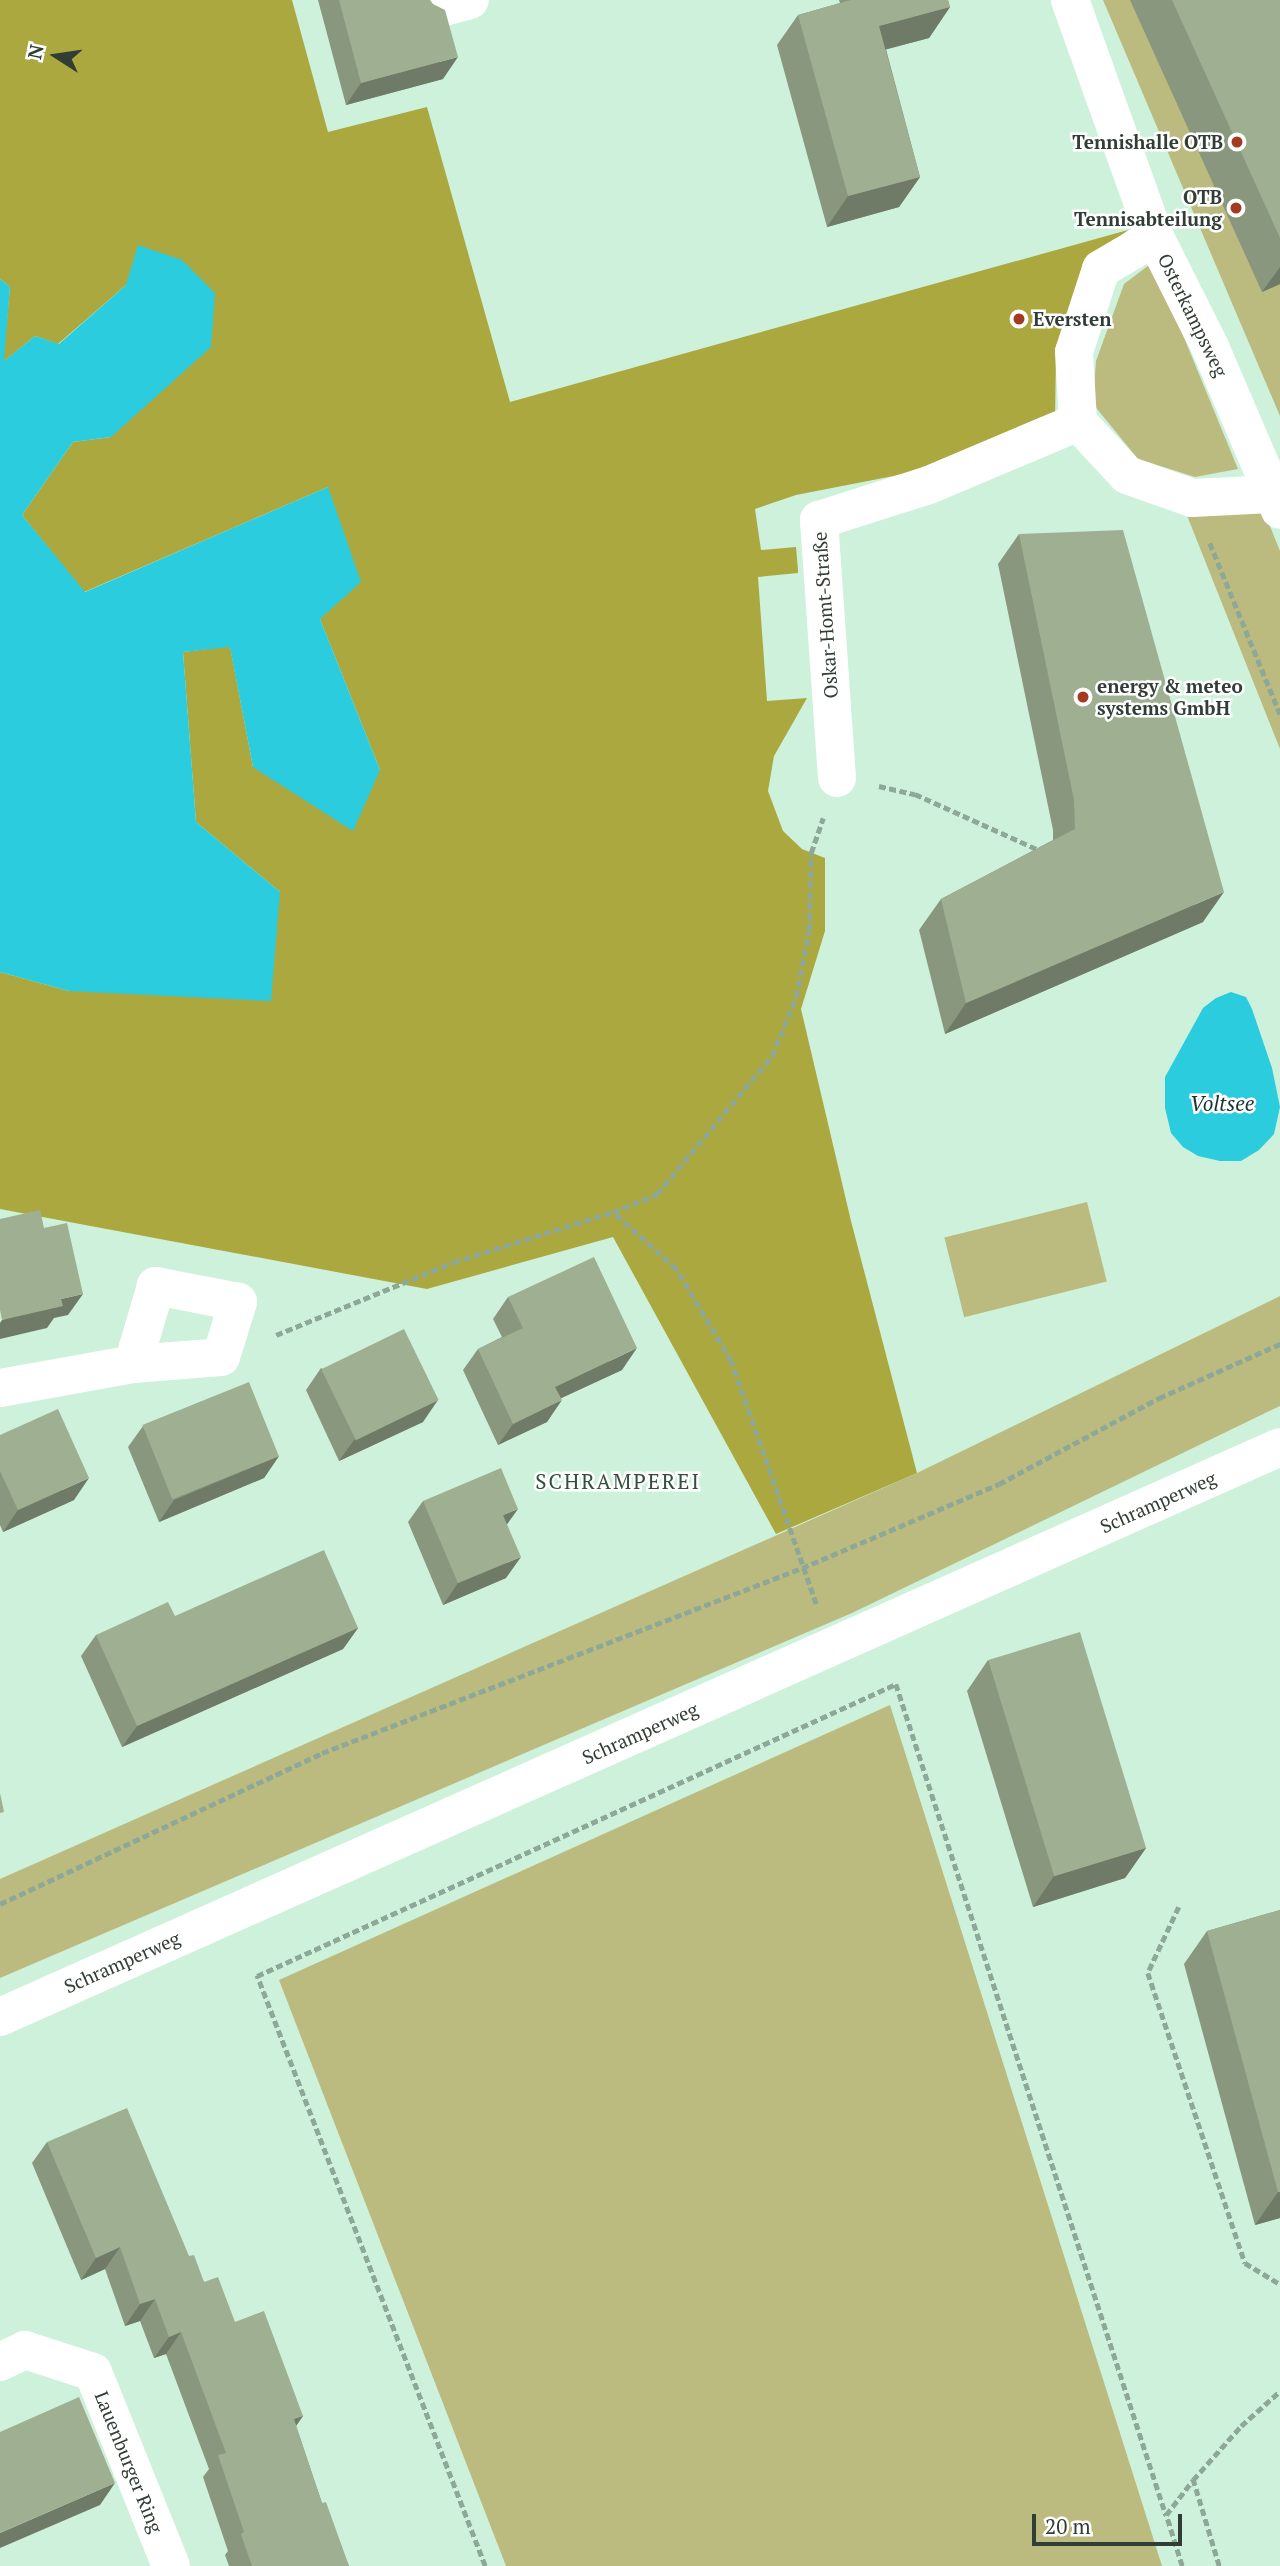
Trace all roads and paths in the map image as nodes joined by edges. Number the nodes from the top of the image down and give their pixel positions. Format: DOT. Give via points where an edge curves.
graph roads {
  1 [pos="470,0"];
  2 [pos="1070,0"];
  3 [pos="433,10"];
  4 [pos="1154,237"];
  5 [pos="1078,422"];
  6 [pos="1192,498"];
  7 [pos="1277,502"];
  8 [pos="1280,714"];
  9 [pos="837,778"];
  10 [pos="1050,855"];
  11 [pos="617,1210"];
  12 [pos="1280,1344"];
  13 [pos="221,1357"];
  14 [pos="133,1364"];
  15 [pos="0,1388"];
  16 [pos="1280,1447"];
  17 [pos="802,1568"];
  18 [pos="833,1647"];
  19 [pos="0,1904"];
  20 [pos="1179,1907"];
  21 [pos="0,2017"];
  22 [pos="1280,2284"];
  23 [pos="0,2362"];
  24 [pos="1280,2391"];
  25 [pos="1194,2480"];
  26 [pos="1166,2515"];
  27 [pos="171,2566"];
  28 [pos="485,2566"];
  29 [pos="1182,2566"];
  30 [pos="1219,2566"];
  1 -- 3 [label="street"];
  2 -- 4 [label="street, Osterkampsweg"];
  4 -- 5 [label="street" via="1101,270 1074,352"];
  4 -- 7 [label="street, Osterkampsweg" via="1210,347"];
  5 -- 6 [label="street" via="1127,475"];
  5 -- 9 [label="street, Oskar-Homt-Straße" via="929,485 818,520"];
  6 -- 7 [label="street"];
  6 -- 8 [label="path"];
  9 -- 10 [label="path" via="915,794"];
  9 -- 11 [label="path" via="811,853 809,930 796,998 772,1056 657,1194"];
  11 -- 13 [label="path" via="454,1262"];
  11 -- 17 [label="path" via="613,1212 676,1269 731,1360"];
  12 -- 17 [label="path" via="1159,1398 999,1484"];
  13 -- 14 [label="street"];
  13 -- 14 [label="street" via="238,1302 156,1286"];
  14 -- 15 [label="street"];
  16 -- 18 [label="street, Schramperweg"];
  17 -- 18 [label="path"];
  17 -- 19 [label="path" via="322,1753"];
  18 -- 21 [label="street, Schramperweg"];
  20 -- 22 [label="path" via="1148,1973 1245,2263"];
  23 -- 27 [label="street, Lauenburger Ring" via="25,2350 93,2372"];
  24 -- 25 [label="path" via="1241,2426"];
  25 -- 26 [label="path"];
  25 -- 30 [label="path"];
  26 -- 28 [label="path" via="897,1684 257,1976"];
  26 -- 29 [label="path"];
}
